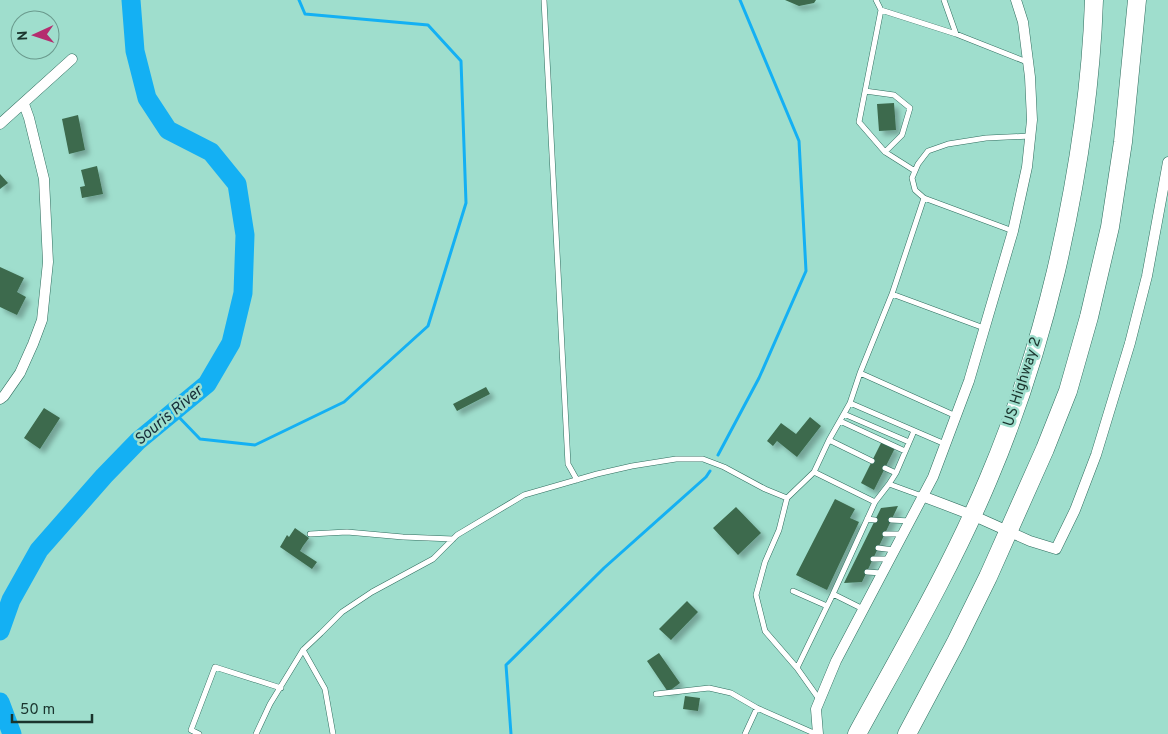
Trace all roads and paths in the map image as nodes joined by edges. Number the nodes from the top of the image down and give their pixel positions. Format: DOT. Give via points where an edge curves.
graph roads {
  1 [pos="544,0"];
  2 [pos="876,0"];
  3 [pos="944,0"];
  4 [pos="1016,0"];
  5 [pos="1094,0"];
  6 [pos="1125,0"];
  7 [pos="1137,0"];
  8 [pos="881,10"];
  9 [pos="956,34"];
  10 [pos="72,59"];
  11 [pos="1028,62"];
  12 [pos="865,92"];
  13 [pos="24,104"];
  14 [pos="0,124"];
  15 [pos="1030,136"];
  16 [pos="1123,142"];
  17 [pos="885,152"];
  18 [pos="1168,162"];
  19 [pos="915,170"];
  20 [pos="924,198"];
  21 [pos="1013,231"];
  22 [pos="892,294"];
  23 [pos="984,328"];
  24 [pos="860,373"];
  25 [pos="0,399"];
  26 [pos="850,403"];
  27 [pos="844,414"];
  28 [pos="956,416"];
  29 [pos="840,421"];
  30 [pos="914,431"];
  31 [pos="829,440"];
  32 [pos="909,442"];
  33 [pos="945,444"];
  34 [pos="905,451"];
  35 [pos="872,461"];
  36 [pos="885,468"];
  37 [pos="814,472"];
  38 [pos="896,473"];
  39 [pos="577,480"];
  40 [pos="888,484"];
  41 [pos="922,496"];
  42 [pos="787,498"];
  43 [pos="875,502"];
  44 [pos="972,515"];
  45 [pos="867,519"];
  46 [pos="875,520"];
  47 [pos="891,520"];
  48 [pos="910,521"];
  49 [pos="1008,531"];
  50 [pos="861,533"];
  51 [pos="869,533"];
  52 [pos="310,534"];
  53 [pos="885,534"];
  54 [pos="902,534"];
  55 [pos="453,539"];
  56 [pos="878,548"];
  57 [pos="892,555"];
  58 [pos="849,559"];
  59 [pos="856,559"];
  60 [pos="873,559"];
  61 [pos="844,570"];
  62 [pos="850,570"];
  63 [pos="867,572"];
  64 [pos="882,574"];
  65 [pos="793,591"];
  66 [pos="833,594"];
  67 [pos="827,606"];
  68 [pos="863,609"];
  69 [pos="303,650"];
  70 [pos="797,668"];
  71 [pos="281,688"];
  72 [pos="656,694"];
  73 [pos="820,700"];
  74 [pos="757,708"];
  75 [pos="199,734"];
  76 [pos="256,734"];
  77 [pos="333,734"];
  78 [pos="745,734"];
  79 [pos="817,734"];
  80 [pos="857,734"];
  81 [pos="907,734"];
  1 -- 39 [label="lane" via="568,464"];
  2 -- 8 [label="lane"];
  3 -- 9 [label="lane"];
  4 -- 11 [label="street" via="1023,22"];
  5 -- 44 [label="highway, US Highway 2" via="1083,133 1062,246 1020,400"];
  6 -- 16 [label="highway"];
  7 -- 16 [label="highway"];
  8 -- 9 [label="lane"];
  8 -- 12 [label="lane"];
  9 -- 11 [label="lane"];
  10 -- 13 [label="street"];
  11 -- 15 [label="street"];
  12 -- 17 [label="lane" via="859,122"];
  12 -- 17 [label="lane" via="894,95 910,108 902,134"];
  13 -- 14 [label="street"];
  13 -- 25 [label="street" via="44,179 48,262 42,320 20,373"];
  15 -- 19 [label="lane" via="948,144 928,151"];
  15 -- 21 [label="street" via="1027,167"];
  16 -- 49 [label="highway" via="1110,227 1068,392"];
  17 -- 19 [label="lane"];
  18 -- 49 [label="street" via="1147,276 1130,343 1096,455 1075,510 1056,548"];
  19 -- 20 [label="lane" via="912,178 915,190"];
  20 -- 21 [label="lane"];
  20 -- 22 [label="lane"];
  21 -- 23 [label="street"];
  22 -- 23 [label="lane"];
  22 -- 24 [label="lane"];
  23 -- 28 [label="street"];
  24 -- 26 [label="lane"];
  24 -- 28 [label="lane"];
  26 -- 27 [label="lane"];
  26 -- 30 [label="lane"];
  27 -- 29 [label="lane"];
  27 -- 32 [label="lane"];
  28 -- 33 [label="street"];
  29 -- 31 [label="lane"];
  29 -- 34 [label="lane"];
  30 -- 32 [label="lane"];
  30 -- 33 [label="lane"];
  31 -- 35 [label="lane"];
  31 -- 37 [label="lane"];
  32 -- 34 [label="lane"];
  33 -- 41 [label="street"];
  34 -- 38 [label="lane"];
  36 -- 38 [label="lane"];
  37 -- 42 [label="lane"];
  37 -- 43 [label="lane"];
  38 -- 40 [label="lane"];
  39 -- 42 [label="lane" via="667,460 703,459"];
  39 -- 55 [label="lane" via="524,495"];
  40 -- 41 [label="lane"];
  40 -- 43 [label="lane"];
  41 -- 44 [label="street"];
  41 -- 48 [label="street"];
  42 -- 70 [label="lane" via="756,595 765,631"];
  43 -- 45 [label="lane"];
  44 -- 49 [label="street"];
  44 -- 80 [label="highway, US Highway 2" via="948,568"];
  45 -- 46 [label="lane"];
  45 -- 50 [label="lane"];
  47 -- 48 [label="lane"];
  48 -- 54 [label="street"];
  49 -- 81 [label="highway" via="956,642"];
  50 -- 51 [label="lane"];
  50 -- 58 [label="lane" via="858,547"];
  52 -- 55 [label="lane" via="347,532"];
  53 -- 54 [label="lane"];
  54 -- 57 [label="street"];
  55 -- 69 [label="lane" via="433,559 342,612"];
  56 -- 57 [label="lane"];
  57 -- 60 [label="lane"];
  57 -- 64 [label="street"];
  58 -- 59 [label="lane"];
  58 -- 61 [label="lane"];
  61 -- 62 [label="lane"];
  61 -- 66 [label="lane"];
  63 -- 64 [label="lane"];
  64 -- 68 [label="street"];
  65 -- 67 [label="lane"];
  66 -- 67 [label="lane"];
  66 -- 68 [label="lane"];
  67 -- 70 [label="lane"];
  68 -- 73 [label="street"];
  69 -- 71 [label="lane"];
  69 -- 77 [label="lane" via="325,688"];
  70 -- 73 [label="lane"];
  71 -- 75 [label="lane" via="215,667 191,730"];
  71 -- 76 [label="lane"];
  72 -- 74 [label="lane" via="710,688 731,693"];
  73 -- 79 [label="street" via="816,709"];
  74 -- 78 [label="lane"];
  74 -- 79 [label="lane"];
}
